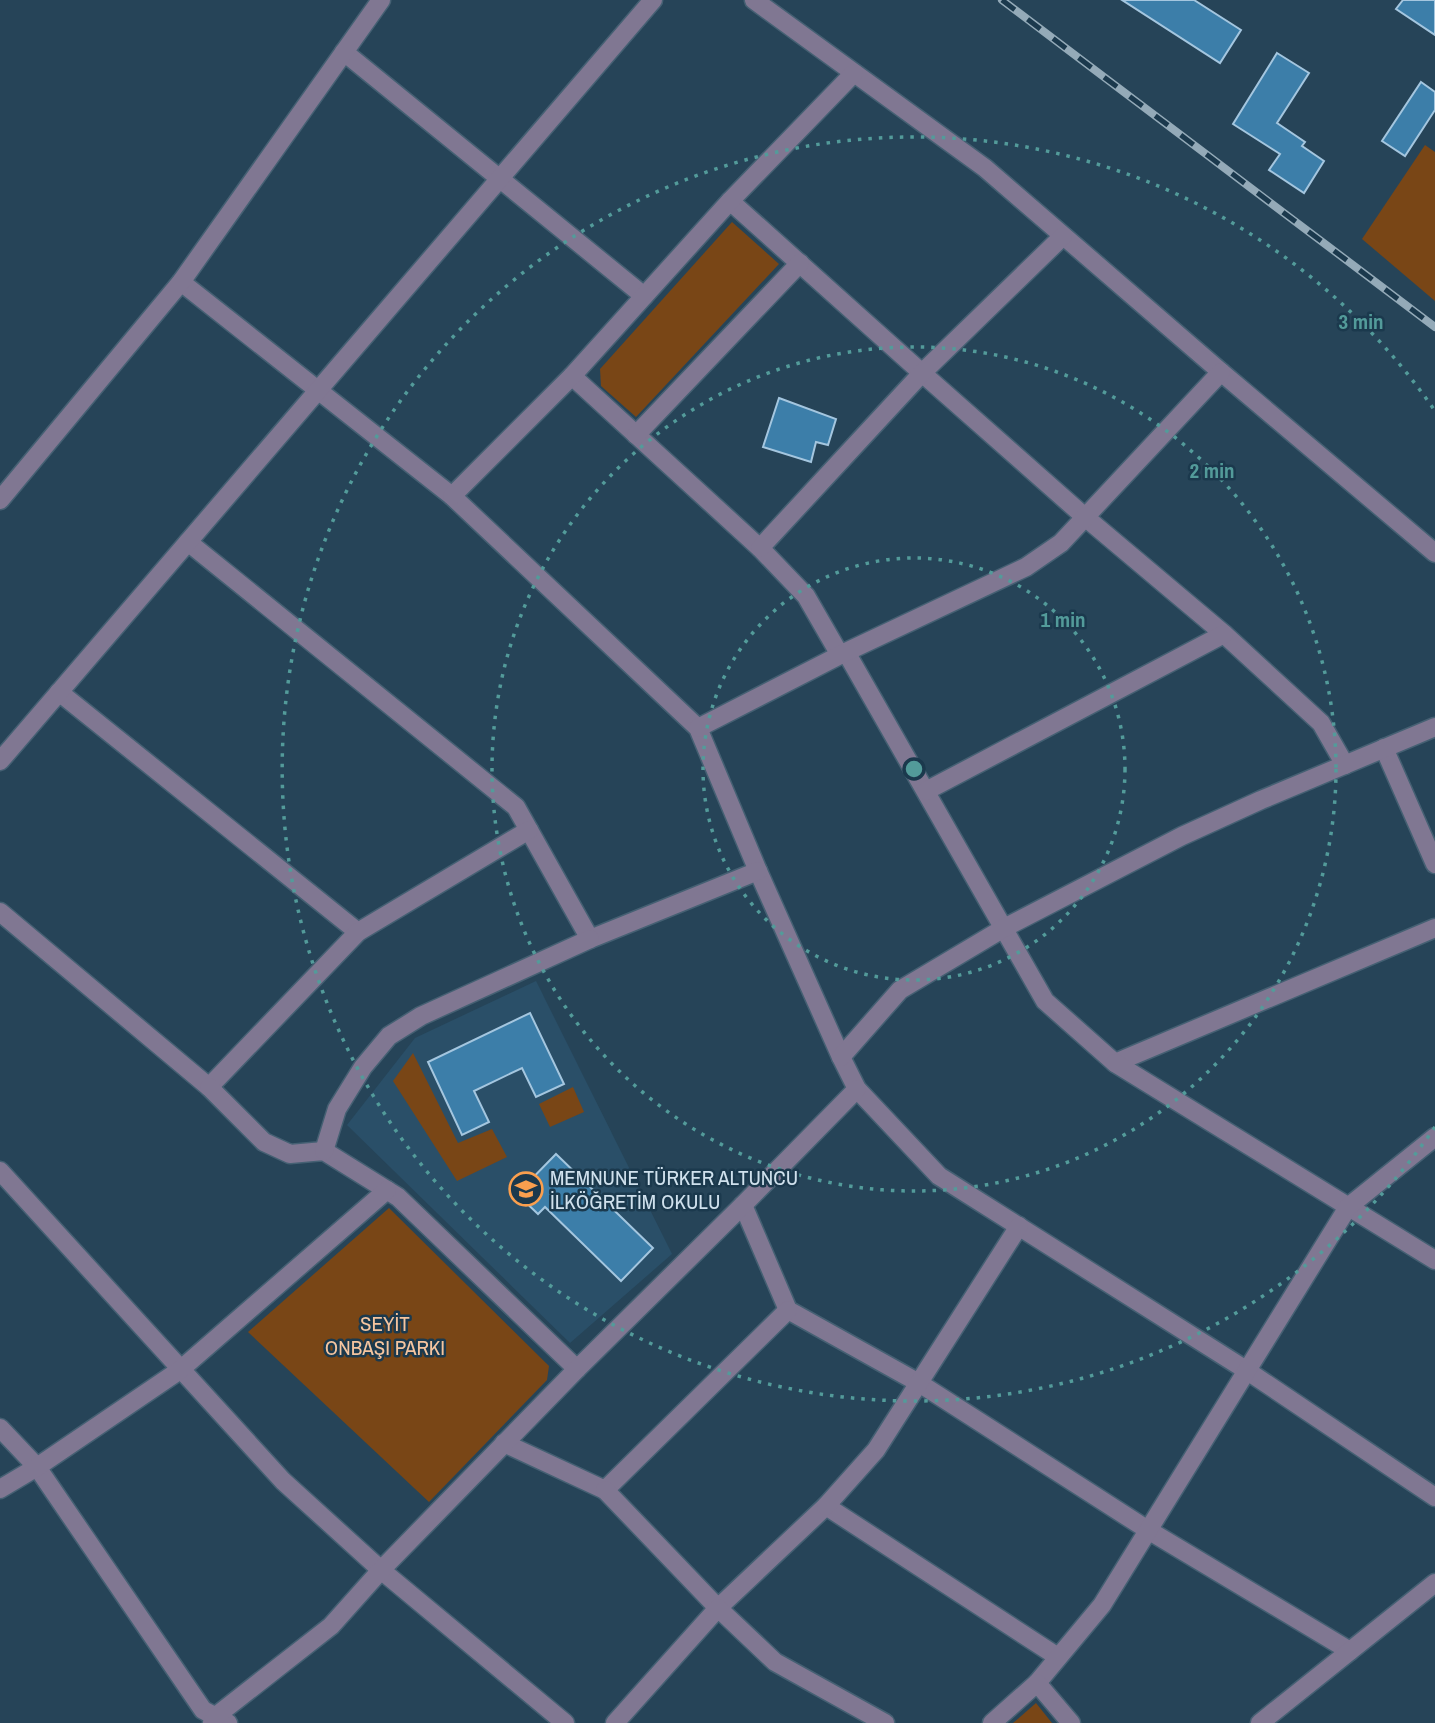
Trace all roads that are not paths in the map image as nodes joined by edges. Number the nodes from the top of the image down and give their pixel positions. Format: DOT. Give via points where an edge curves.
graph roads {
  1 [pos="381,0"];
  2 [pos="653,0"];
  3 [pos="754,0"];
  4 [pos="344,52"];
  5 [pos="854,73"];
  6 [pos="500,178"];
  7 [pos="730,201"];
  8 [pos="1063,236"];
  9 [pos="800,263"];
  10 [pos="181,282"];
  11 [pos="644,296"];
  12 [pos="1221,372"];
  13 [pos="922,373"];
  14 [pos="572,376"];
  15 [pos="318,390"];
  16 [pos="636,435"];
  17 [pos="452,496"];
  18 [pos="0,500"];
  19 [pos="1085,517"];
  20 [pos="188,542"];
  21 [pos="760,548"];
  22 [pos="1435,553"];
  23 [pos="1224,634"];
  24 [pos="843,654"];
  25 [pos="59,692"];
  26 [pos="1435,727"];
  27 [pos="698,728"];
  28 [pos="1384,748"];
  29 [pos="0,761"];
  30 [pos="1345,765"];
  31 [pos="926,791"];
  32 [pos="529,830"];
  33 [pos="1435,864"];
  34 [pos="758,871"];
  35 [pos="0,912"];
  36 [pos="1004,928"];
  37 [pos="1435,928"];
  38 [pos="358,932"];
  39 [pos="590,939"];
  40 [pos="841,1057"];
  41 [pos="1115,1063"];
  42 [pos="209,1087"];
  43 [pos="857,1089"];
  44 [pos="1435,1137"];
  45 [pos="324,1152"];
  46 [pos="0,1171"];
  47 [pos="387,1190"];
  48 [pos="743,1205"];
  49 [pos="1348,1207"];
  50 [pos="1019,1226"];
  51 [pos="1435,1260"];
  52 [pos="789,1310"];
  53 [pos="577,1369"];
  54 [pos="180,1370"];
  55 [pos="1246,1370"];
  56 [pos="919,1382"];
  57 [pos="0,1428"];
  58 [pos="504,1443"];
  59 [pos="37,1467"];
  60 [pos="0,1489"];
  61 [pos="605,1490"];
  62 [pos="1435,1497"];
  63 [pos="826,1506"];
  64 [pos="1148,1530"];
  65 [pos="381,1570"];
  66 [pos="1435,1583"];
  67 [pos="718,1608"];
  68 [pos="1350,1651"];
  69 [pos="1058,1657"];
  70 [pos="1037,1683"];
  71 [pos="219,1721"];
  72 [pos="565,1723"];
  73 [pos="615,1723"];
  74 [pos="885,1723"];
  75 [pos="992,1723"];
  76 [pos="1071,1723"];
  77 [pos="1260,1723"];
  1 -- 4 [label="street"];
  2 -- 6 [label="street"];
  3 -- 5 [label="street"];
  4 -- 6 [label="street"];
  4 -- 10 [label="street"];
  5 -- 7 [label="street"];
  5 -- 8 [label="street" via="985,168"];
  6 -- 11 [label="street"];
  6 -- 15 [label="street"];
  7 -- 9 [label="street"];
  7 -- 11 [label="street"];
  8 -- 12 [label="street"];
  8 -- 13 [label="street"];
  9 -- 13 [label="street"];
  9 -- 16 [label="street"];
  10 -- 15 [label="street"];
  10 -- 18 [label="street"];
  11 -- 14 [label="street"];
  12 -- 19 [label="street"];
  12 -- 22 [label="street"];
  13 -- 19 [label="street"];
  13 -- 21 [label="street"];
  14 -- 16 [label="street"];
  14 -- 17 [label="street"];
  15 -- 17 [label="street"];
  15 -- 20 [label="street"];
  16 -- 21 [label="street"];
  17 -- 27 [label="street"];
  19 -- 23 [label="street"];
  19 -- 24 [label="street" via="1061,542 1026,567"];
  20 -- 25 [label="street"];
  20 -- 32 [label="street" via="516,807"];
  21 -- 24 [label="street" via="806,596"];
  23 -- 30 [label="street" via="1321,723"];
  23 -- 31 [label="street"];
  24 -- 27 [label="street"];
  24 -- 31 [label="street"];
  25 -- 29 [label="street"];
  25 -- 38 [label="street"];
  26 -- 28 [label="street"];
  27 -- 34 [label="street"];
  28 -- 30 [label="street"];
  28 -- 33 [label="street"];
  30 -- 36 [label="street" via="1182,836"];
  31 -- 36 [label="street"];
  32 -- 38 [label="street"];
  32 -- 39 [label="street"];
  34 -- 39 [label="street"];
  34 -- 40 [label="street"];
  35 -- 42 [label="street"];
  36 -- 40 [label="street" via="900,990"];
  36 -- 41 [label="street" via="1045,1001"];
  37 -- 41 [label="street"];
  38 -- 42 [label="street"];
  39 -- 45 [label="street" via="421,1016 389,1036 337,1108"];
  40 -- 43 [label="street"];
  41 -- 49 [label="street"];
  42 -- 45 [label="street" via="264,1142 290,1154"];
  43 -- 48 [label="street"];
  43 -- 50 [label="street" via="939,1176"];
  44 -- 49 [label="street"];
  45 -- 47 [label="street"];
  46 -- 54 [label="street"];
  47 -- 53 [label="street"];
  47 -- 54 [label="street"];
  48 -- 52 [label="street"];
  48 -- 53 [label="street"];
  49 -- 51 [label="street"];
  49 -- 55 [label="street"];
  50 -- 55 [label="street"];
  50 -- 56 [label="street"];
  52 -- 56 [label="street"];
  52 -- 61 [label="street"];
  53 -- 58 [label="street"];
  54 -- 59 [label="street"];
  54 -- 65 [label="street" via="283,1481"];
  55 -- 62 [label="street"];
  55 -- 64 [label="street"];
  56 -- 63 [label="street" via="876,1450"];
  56 -- 64 [label="street"];
  57 -- 59 [label="street"];
  58 -- 61 [label="street"];
  58 -- 65 [label="street"];
  59 -- 60 [label="street"];
  59 -- 71 [label="street" via="203,1710"];
  61 -- 67 [label="street"];
  63 -- 67 [label="street"];
  63 -- 69 [label="street"];
  64 -- 68 [label="street"];
  64 -- 69 [label="street" via="1102,1605"];
  65 -- 71 [label="street" via="331,1626"];
  65 -- 72 [label="street"];
  66 -- 68 [label="street"];
  67 -- 73 [label="street"];
  67 -- 74 [label="street" via="775,1662"];
  68 -- 77 [label="street"];
  69 -- 70 [label="street"];
  70 -- 75 [label="street"];
  70 -- 76 [label="street"];
}
